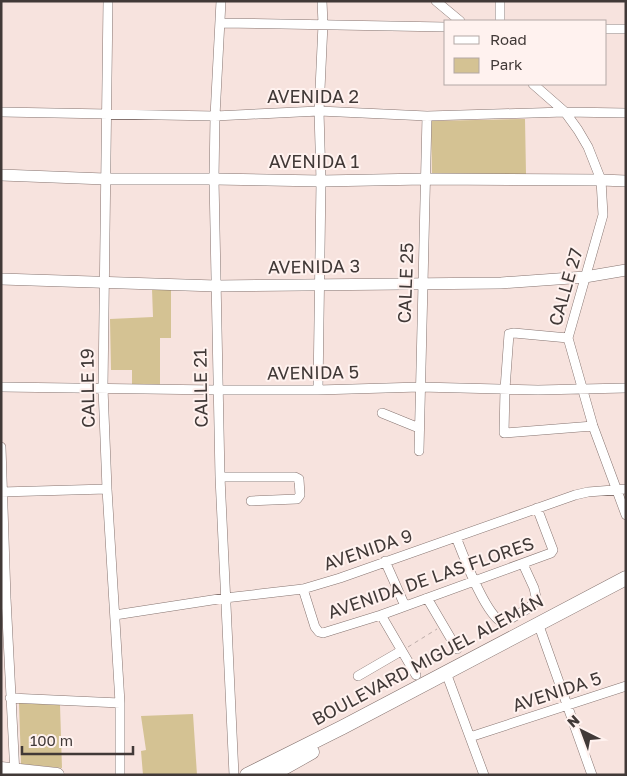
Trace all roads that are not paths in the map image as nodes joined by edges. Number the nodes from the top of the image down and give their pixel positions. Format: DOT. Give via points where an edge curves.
graph roads {
  1 [pos="108,1"];
  2 [pos="221,1"];
  3 [pos="322,1"];
  4 [pos="436,1"];
  5 [pos="500,1"];
  6 [pos="459,20"];
  7 [pos="500,20"];
  8 [pos="221,23"];
  9 [pos="323,24"];
  10 [pos="444,27"];
  11 [pos="607,29"];
  12 [pos="626,29"];
  13 [pos="534,85"];
  14 [pos="319,111"];
  15 [pos="1,112"];
  16 [pos="565,112"];
  17 [pos="106,113"];
  18 [pos="626,113"];
  19 [pos="215,116"];
  20 [pos="427,116"];
  21 [pos="1,175"];
  22 [pos="106,179"];
  23 [pos="214,179"];
  24 [pos="425,179"];
  25 [pos="601,180"];
  26 [pos="321,181"];
  27 [pos="626,182"];
  28 [pos="626,270"];
  29 [pos="585,276"];
  30 [pos="1,279"];
  31 [pos="104,282"];
  32 [pos="422,283"];
  33 [pos="320,285"];
  34 [pos="216,286"];
  35 [pos="568,338"];
  36 [pos="1,387"];
  37 [pos="420,387"];
  38 [pos="103,388"];
  39 [pos="582,388"];
  40 [pos="626,388"];
  41 [pos="505,389"];
  42 [pos="217,390"];
  43 [pos="318,390"];
  44 [pos="382,413"];
  45 [pos="593,426"];
  46 [pos="419,428"];
  47 [pos="1,448"];
  48 [pos="419,451"];
  49 [pos="220,477"];
  50 [pos="622,489"];
  51 [pos="107,490"];
  52 [pos="2,492"];
  53 [pos="251,501"];
  54 [pos="536,508"];
  55 [pos="626,515"];
  56 [pos="456,537"];
  57 [pos="385,561"];
  58 [pos="523,564"];
  59 [pos="626,578"];
  60 [pos="474,581"];
  61 [pos="626,588"];
  62 [pos="302,589"];
  63 [pos="225,598"];
  64 [pos="427,598"];
  65 [pos="405,606"];
  66 [pos="115,615"];
  67 [pos="381,615"];
  68 [pos="539,627"];
  69 [pos="457,649"];
  70 [pos="401,651"];
  71 [pos="416,675"];
  72 [pos="358,676"];
  73 [pos="448,678"];
  74 [pos="626,686"];
  75 [pos="10,698"];
  76 [pos="120,703"];
  77 [pos="568,706"];
  78 [pos="345,730"];
  79 [pos="470,737"];
  80 [pos="286,771"];
  81 [pos="10,772"];
  82 [pos="57,775"];
  83 [pos="120,775"];
  84 [pos="234,775"];
  85 [pos="247,775"];
  86 [pos="271,775"];
  87 [pos="484,775"];
  88 [pos="592,775"];
  1 -- 17 [label="street, CALLE 19"];
  2 -- 8 [label="street, CALLE 21"];
  3 -- 9 [label="street"];
  4 -- 6 [label="street"];
  5 -- 7 [label="street"];
  8 -- 9 [label="street"];
  8 -- 19 [label="street, CALLE 21"];
  9 -- 10 [label="street"];
  9 -- 14 [label="street"];
  11 -- 12 [label="street"];
  13 -- 16 [label="street, CALLE 27"];
  14 -- 19 [label="street, AVENIDA 2"];
  14 -- 20 [label="street, AVENIDA 2"];
  14 -- 26 [label="street"];
  15 -- 17 [label="street, AVENIDA 2"];
  16 -- 18 [label="street, AVENIDA 2"];
  16 -- 20 [label="street, AVENIDA 2"];
  16 -- 25 [label="street, CALLE 27" via="588,147"];
  17 -- 19 [label="street, AVENIDA 2"];
  17 -- 22 [label="street, CALLE 19"];
  19 -- 23 [label="street, CALLE 21"];
  20 -- 24 [label="street, CALLE 25"];
  21 -- 22 [label="main road, AVENIDA 1"];
  22 -- 23 [label="main road, AVENIDA 1"];
  22 -- 31 [label="street, CALLE 19"];
  23 -- 26 [label="main road, AVENIDA 1"];
  23 -- 34 [label="street, CALLE 21"];
  24 -- 25 [label="main road, AVENIDA 1"];
  24 -- 26 [label="main road, AVENIDA 1"];
  24 -- 32 [label="street, CALLE 25"];
  25 -- 27 [label="main road, AVENIDA 1"];
  25 -- 29 [label="street, CALLE 27" via="603,216"];
  26 -- 33 [label="street"];
  28 -- 29 [label="main road, AVENIDA 3"];
  29 -- 32 [label="main road, AVENIDA 3" via="501,283"];
  29 -- 35 [label="street, CALLE 27"];
  30 -- 31 [label="main road, AVENIDA 3"];
  31 -- 34 [label="main road, AVENIDA 3"];
  31 -- 38 [label="street, CALLE 19"];
  32 -- 33 [label="main road, AVENIDA 3"];
  32 -- 37 [label="street, CALLE 25"];
  33 -- 34 [label="main road, AVENIDA 3"];
  33 -- 43 [label="street"];
  34 -- 42 [label="street, CALLE 21"];
  35 -- 39 [label="street, CALLE 27"];
  35 -- 41 [label="street" via="509,334"];
  36 -- 38 [label="street, AVENIDA 5"];
  37 -- 41 [label="street, AVENIDA 5"];
  37 -- 43 [label="street, AVENIDA 5"];
  37 -- 46 [label="street, CALLE 25"];
  38 -- 42 [label="street, AVENIDA 5"];
  38 -- 51 [label="street, CALLE 19"];
  39 -- 40 [label="street, AVENIDA 5"];
  39 -- 41 [label="street, AVENIDA 5"];
  39 -- 45 [label="street, CALLE 27"];
  41 -- 45 [label="street" via="504,432"];
  42 -- 43 [label="street, AVENIDA 5"];
  42 -- 49 [label="street, CALLE 21"];
  44 -- 46 [label="street"];
  45 -- 50 [label="street, CALLE 27"];
  46 -- 48 [label="street, CALLE 25"];
  47 -- 52 [label="street"];
  49 -- 53 [label="street" via="295,477 299,480 300,495 297,499"];
  49 -- 63 [label="street, CALLE 21"];
  50 -- 54 [label="street, AVENIDA 9" via="575,494"];
  50 -- 55 [label="street, CALLE 27"];
  51 -- 52 [label="street"];
  51 -- 66 [label="street, CALLE 19"];
  52 -- 75 [label="street"];
  54 -- 56 [label="street, AVENIDA 9"];
  54 -- 58 [label="street, AVENIDA DE LAS FLORES" via="553,550"];
  56 -- 57 [label="street, AVENIDA 9"];
  56 -- 60 [label="street"];
  57 -- 62 [label="street, AVENIDA 9"];
  57 -- 65 [label="street"];
  58 -- 60 [label="street, AVENIDA DE LAS FLORES"];
  58 -- 60 [label="street" via="534,588 535,602 503,623 491,611"];
  59 -- 68 [label="main road, BOULEVARD MIGUEL ALEMÁN"];
  60 -- 64 [label="street, AVENIDA DE LAS FLORES"];
  61 -- 68 [label="main road, BOULEVARD MIGUEL ALEMÁN"];
  62 -- 63 [label="street, AVENIDA 9"];
  62 -- 67 [label="street, AVENIDA DE LAS FLORES" via="316,630 323,633"];
  63 -- 66 [label="street, AVENIDA 9"];
  63 -- 84 [label="street, CALLE 21"];
  64 -- 65 [label="street, AVENIDA DE LAS FLORES"];
  64 -- 69 [label="street"];
  65 -- 67 [label="street, AVENIDA DE LAS FLORES"];
  66 -- 76 [label="street, CALLE 19"];
  67 -- 70 [label="street"];
  68 -- 73 [label="main road, BOULEVARD MIGUEL ALEMÁN"];
  68 -- 77 [label="street"];
  68 -- 78 [label="main road, BOULEVARD MIGUEL ALEMÁN"];
  70 -- 71 [label="street"];
  70 -- 72 [label="street"];
  73 -- 78 [label="main road, BOULEVARD MIGUEL ALEMÁN"];
  73 -- 79 [label="street"];
  74 -- 77 [label="street, AVENIDA 5"];
  75 -- 76 [label="street"];
  75 -- 81 [label="street"];
  76 -- 83 [label="street, CALLE 19"];
  77 -- 79 [label="street, AVENIDA 5"];
  77 -- 88 [label="street"];
  78 -- 80 [label="main road, BOULEVARD MIGUEL ALEMÁN"];
  78 -- 85 [label="main road, BOULEVARD MIGUEL ALEMÁN"];
  79 -- 87 [label="street"];
  80 -- 86 [label="main road, BOULEVARD MIGUEL ALEMÁN"];
  81 -- 82 [label="main road"];
}
